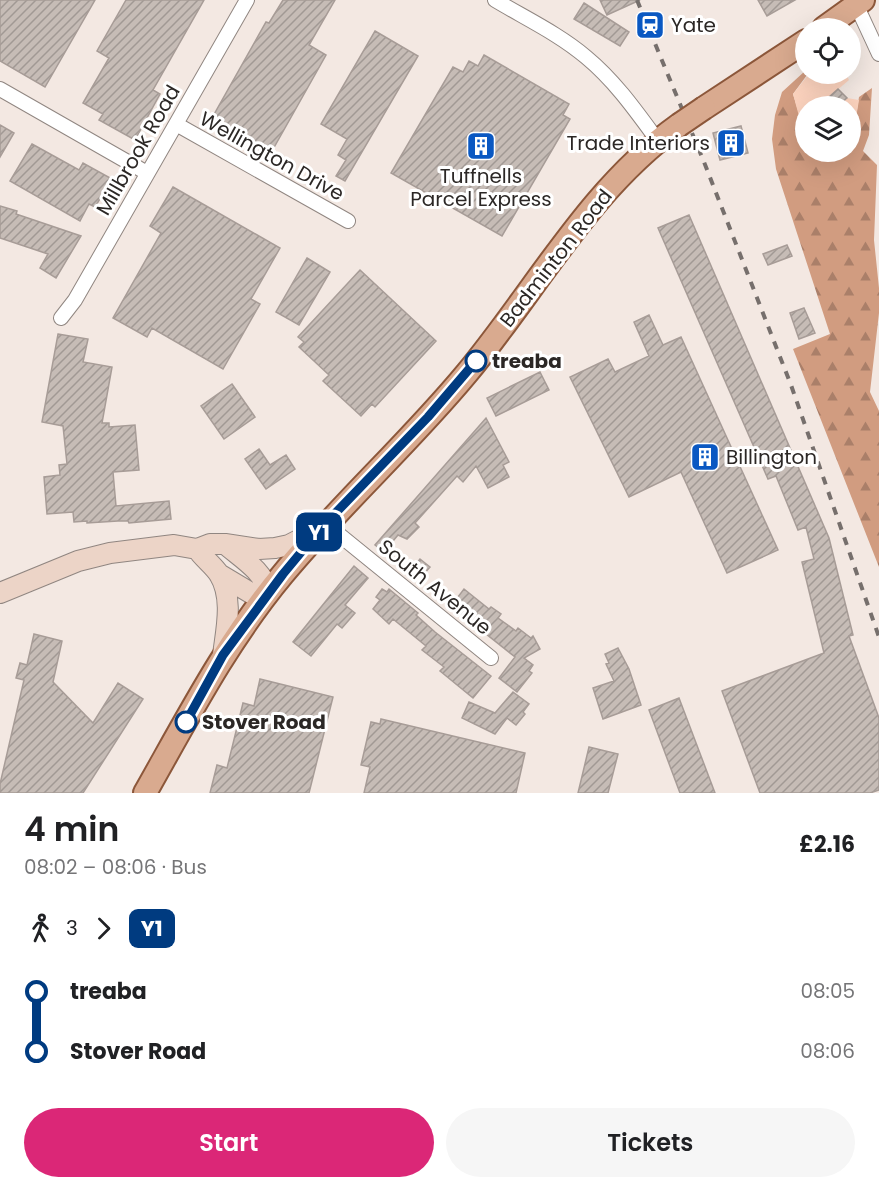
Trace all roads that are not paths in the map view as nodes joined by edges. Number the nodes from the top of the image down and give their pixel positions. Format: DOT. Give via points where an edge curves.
graph roads {
  1 [pos="247,0"];
  2 [pos="495,0"];
  3 [pos="858,2"];
  4 [pos="837,18"];
  5 [pos="795,48"];
  6 [pos="879,54"];
  7 [pos="0,89"];
  8 [pos="176,124"];
  9 [pos="670,132"];
  10 [pos="147,173"];
  11 [pos="348,221"];
  12 [pos="61,318"];
  13 [pos="324,526"];
  14 [pos="225,544"];
  15 [pos="197,549"];
  16 [pos="219,574"];
  17 [pos="268,592"];
  18 [pos="0,593"];
  19 [pos="223,655"];
  20 [pos="491,658"];
  21 [pos="146,793"];
  1 -- 8 [label="street, Millbrook Road"];
  2 -- 9 [label="street" via="584,55 628,100"];
  3 -- 4 [label="main road"];
  3 -- 6 [label="street"];
  5 -- 9 [label="main road, Badminton Road, bridge"];
  7 -- 10 [label="street"];
  8 -- 10 [label="street, Millbrook Road"];
  8 -- 11 [label="street, Wellington Drive"];
  9 -- 13 [label="main road, Badminton Road" via="607,191 454,388"];
  10 -- 12 [label="street, Millbrook Road"];
  13 -- 14 [label="main road" via="275,549"];
  13 -- 17 [label="main road, Badminton Road"];
  13 -- 20 [label="street, South Avenue"];
  14 -- 15 [label="main road"];
  14 -- 17 [label="main road" via="266,580"];
  15 -- 16 [label="main road"];
  15 -- 18 [label="main road" via="174,545 110,553"];
  16 -- 17 [label="main road" via="254,595"];
  16 -- 19 [label="main road" via="228,612"];
  17 -- 19 [label="main road, Badminton Road"];
  19 -- 21 [label="main road, Badminton Road"];
}
